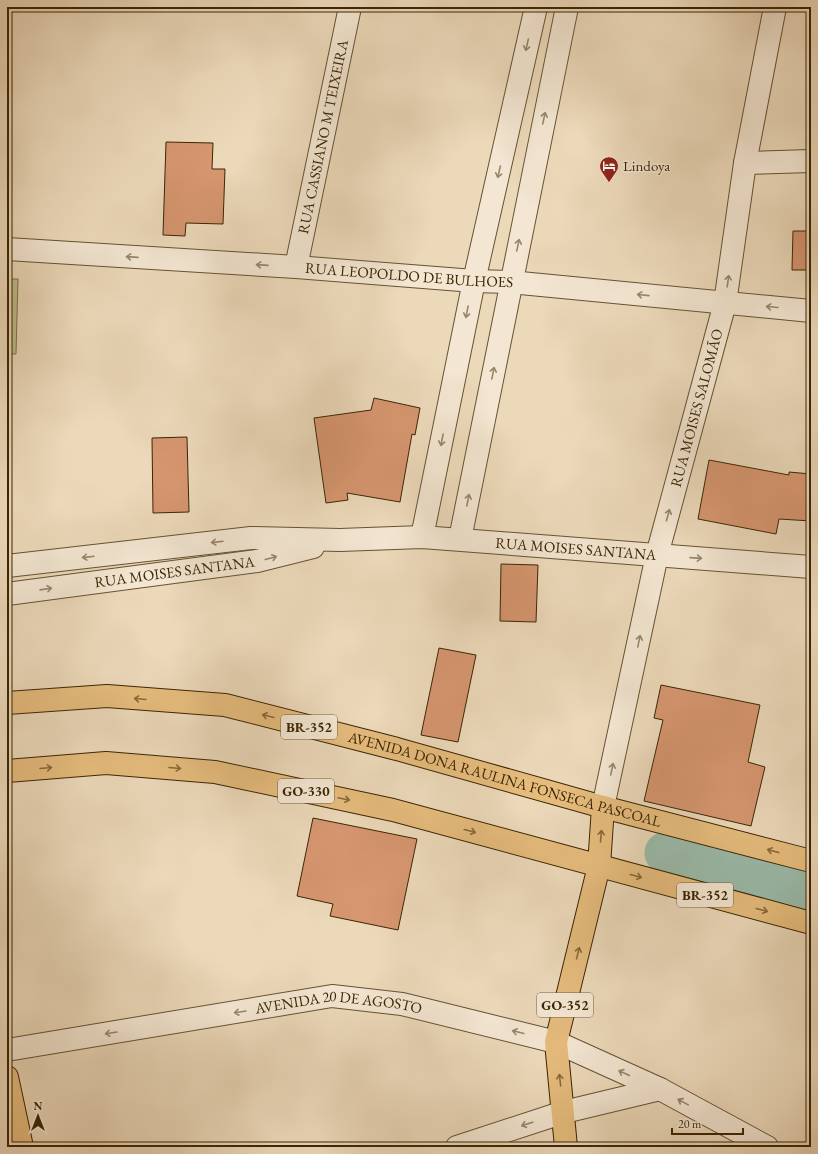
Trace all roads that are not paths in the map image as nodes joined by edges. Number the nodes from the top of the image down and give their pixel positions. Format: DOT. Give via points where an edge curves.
graph roads {
  1 [pos="350,7"];
  2 [pos="536,7"];
  3 [pos="567,7"];
  4 [pos="775,7"];
  5 [pos="519,84"];
  6 [pos="550,91"];
  7 [pos="811,160"];
  8 [pos="745,163"];
  9 [pos="7,249"];
  10 [pos="296,267"];
  11 [pos="474,281"];
  12 [pos="510,282"];
  13 [pos="725,302"];
  14 [pos="811,311"];
  15 [pos="422,537"];
  16 [pos="460,539"];
  17 [pos="340,540"];
  18 [pos="657,555"];
  19 [pos="7,566"];
  20 [pos="811,567"];
  21 [pos="7,594"];
  22 [pos="7,703"];
  23 [pos="7,771"];
  24 [pos="603,807"];
  25 [pos="811,861"];
  26 [pos="598,866"];
  27 [pos="811,924"];
  28 [pos="556,1042"];
  29 [pos="7,1050"];
  30 [pos="7,1077"];
  31 [pos="660,1089"];
  32 [pos="564,1112"];
  33 [pos="760,1146"];
  34 [pos="22,1147"];
  35 [pos="457,1147"];
  36 [pos="566,1147"];
  1 -- 10 [label="street, RUA CASSIANO M TEIXEIRA"];
  2 -- 5 [label="street, one-way"];
  3 -- 6 [label="street"];
  4 -- 8 [label="street, RUA MOISES SALOMÃO"];
  5 -- 6 [label="street"];
  5 -- 11 [label="street, one-way"];
  12 -- 6 [label="street, one-way"];
  7 -- 8 [label="street"];
  13 -- 8 [label="street, RUA MOISES SALOMÃO, one-way"];
  10 -- 9 [label="street, RUA LEOPOLDO DE BULHOES, one-way"];
  10 -- 11 [label="street, RUA LEOPOLDO DE BULHOES"];
  11 -- 12 [label="street, RUA LEOPOLDO DE BULHOES"];
  11 -- 15 [label="street, one-way"];
  13 -- 12 [label="street, RUA LEOPOLDO DE BULHOES, one-way"];
  16 -- 12 [label="street, one-way"];
  14 -- 13 [label="street, RUA LEOPOLDO DE BULHOES, one-way"];
  18 -- 13 [label="street, RUA MOISES SALOMÃO, one-way"];
  15 -- 16 [label="street, RUA MOISES SANTANA"];
  15 -- 17 [label="street, RUA MOISES SANTANA"];
  16 -- 18 [label="street, RUA MOISES SANTANA"];
  17 -- 19 [label="street, RUA MOISES SANTANA, one-way" via="251,538"];
  21 -- 17 [label="street, RUA MOISES SANTANA, one-way" via="258,561"];
  18 -- 20 [label="street, RUA MOISES SANTANA, one-way"];
  24 -- 18 [label="street, RUA MOISES SALOMÃO, one-way"];
  24 -- 22 [label="main road, AVENIDA DONA RAULINA FONSECA PASCOAL / BR-352, one-way" via="397,749 225,705 107,696"];
  23 -- 26 [label="main road, GO-330, one-way" via="106,763 215,772 393,810"];
  25 -- 24 [label="main road, AVENIDA DONA RAULINA FONSECA PASCOAL / BR-352, one-way"];
  26 -- 24 [label="main road, one-way"];
  26 -- 27 [label="main road, BR-352, one-way"];
  28 -- 26 [label="main road, GO-352, one-way"];
  28 -- 29 [label="street, AVENIDA 20 DE AGOSTO, one-way" via="402,1004 332,996"];
  31 -- 28 [label="street, AVENIDA 20 DE AGOSTO, one-way"];
  32 -- 28 [label="main road, GO-352, one-way"];
  30 -- 34 [label="main road"];
  31 -- 32 [label="street"];
  33 -- 31 [label="street, AVENIDA 20 DE AGOSTO, one-way"];
  32 -- 35 [label="street, one-way"];
  32 -- 36 [label="main road, GO-352"];
}
